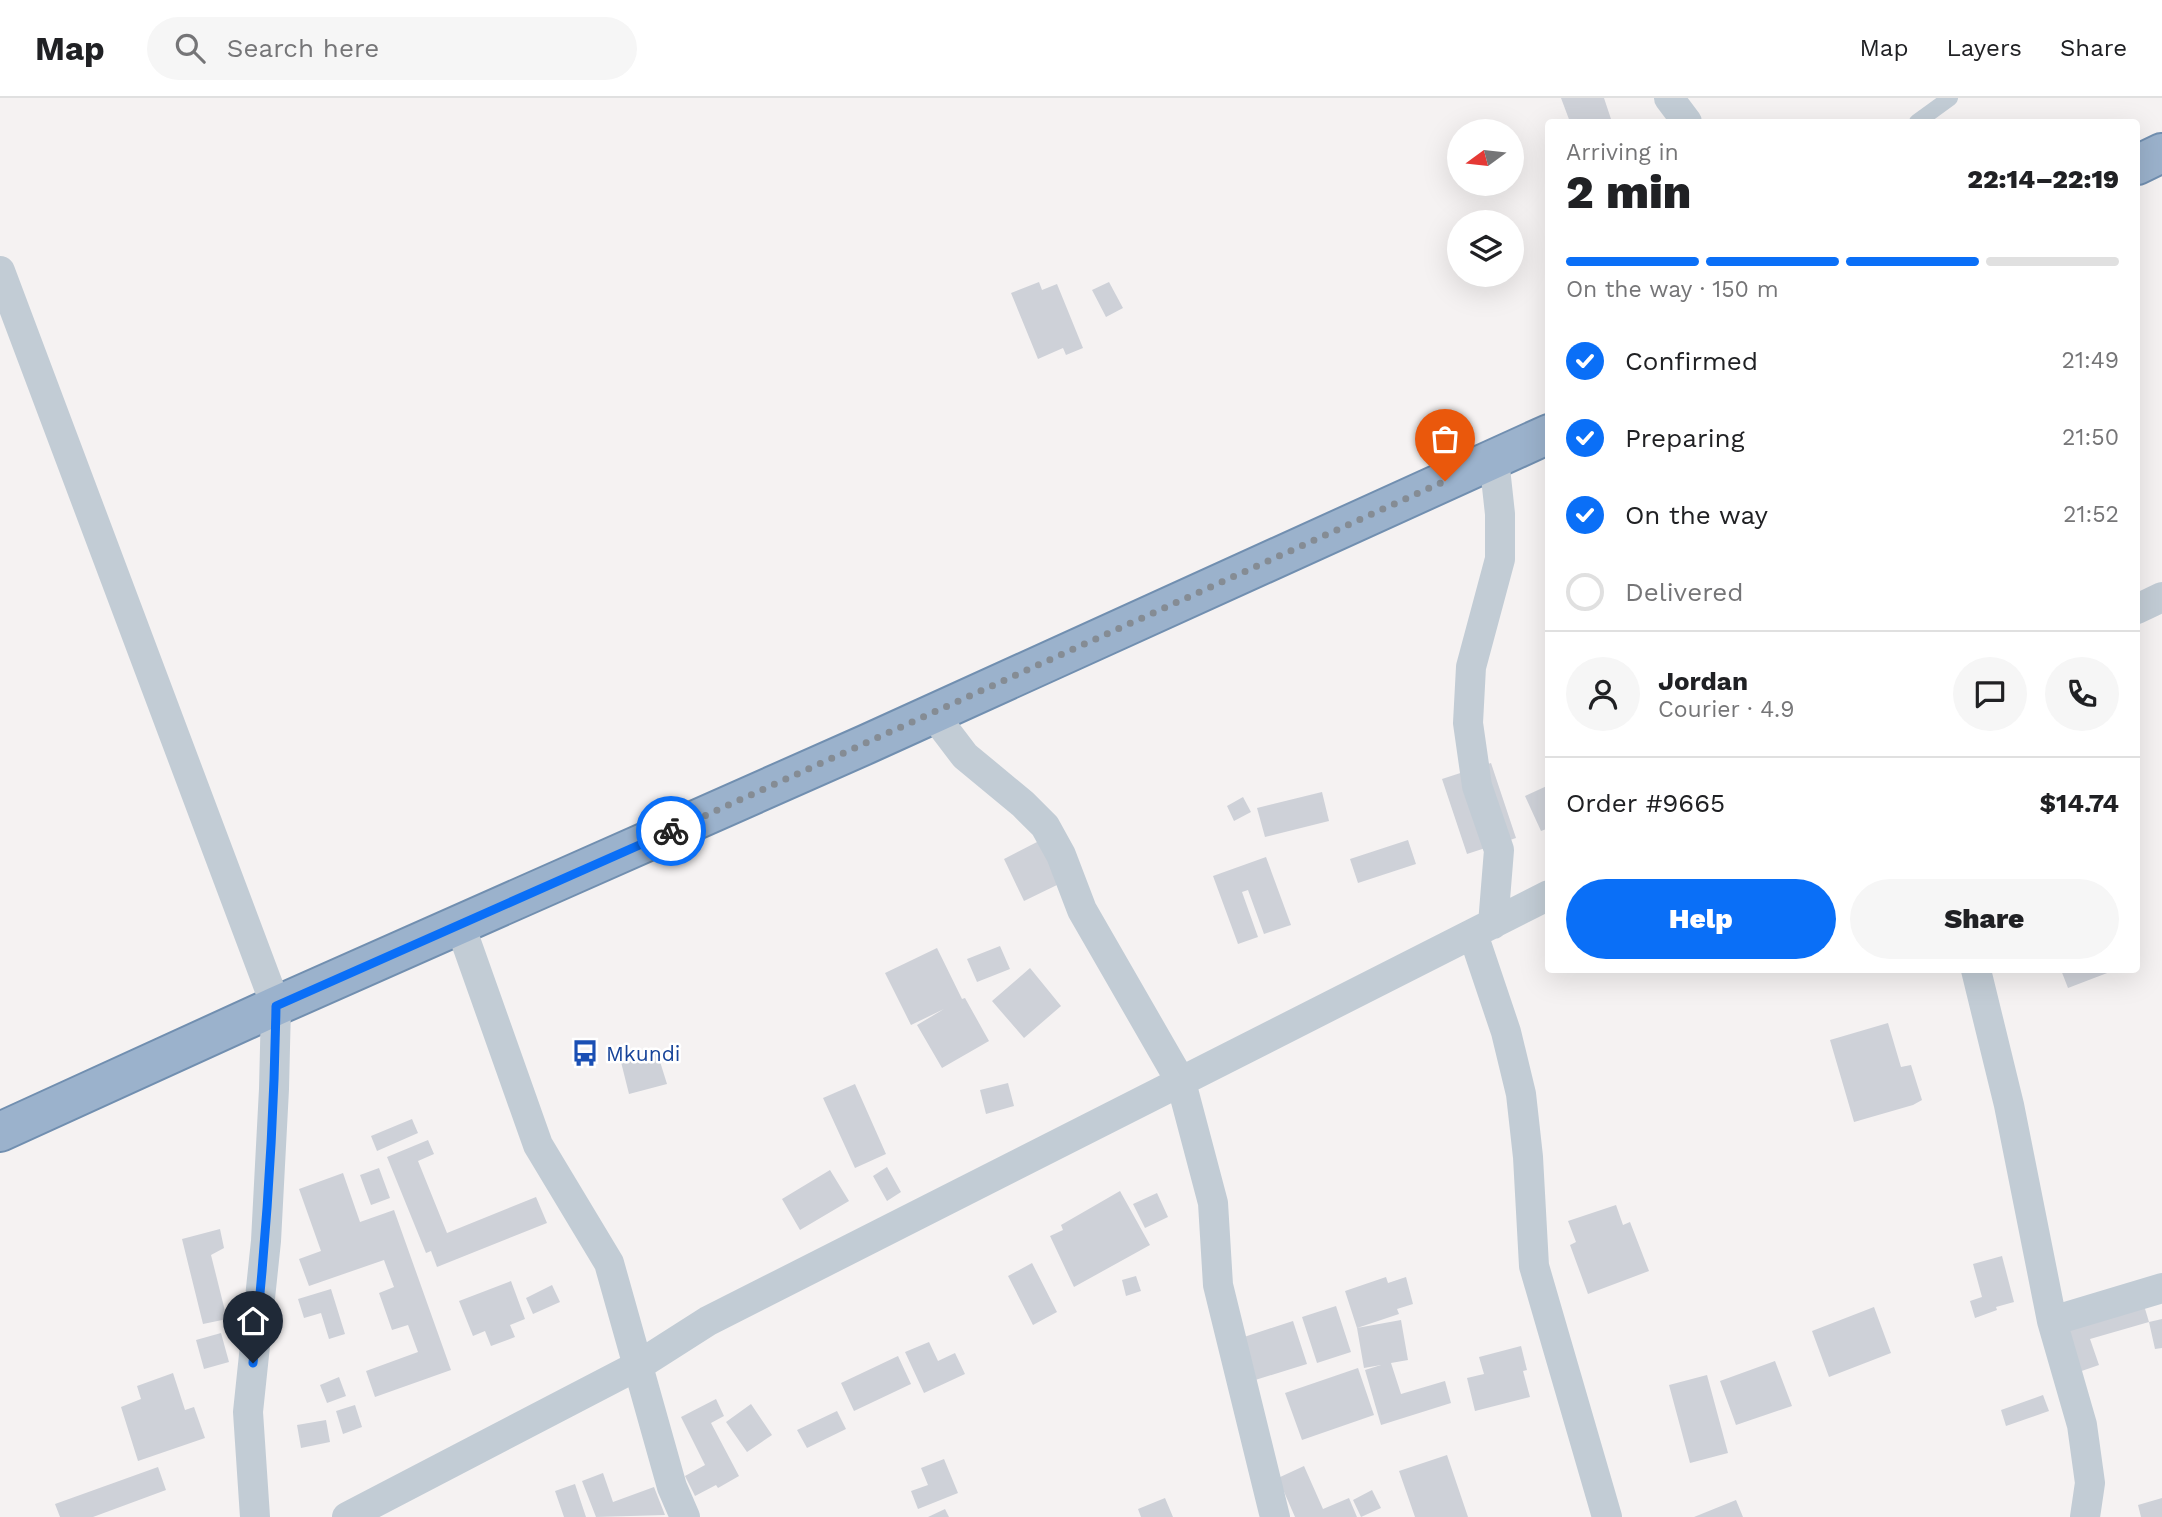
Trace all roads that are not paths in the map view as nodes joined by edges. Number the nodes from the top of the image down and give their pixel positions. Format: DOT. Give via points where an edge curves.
graph roads {
  1 [pos="1669,98"];
  2 [pos="1950,98"];
  3 [pos="1685,119"];
  4 [pos="1921,119"];
  5 [pos="2162,153"];
  6 [pos="2140,164"];
  7 [pos="0,271"];
  8 [pos="1545,436"];
  9 [pos="1494,459"];
  10 [pos="2162,597"];
  11 [pos="2140,608"];
  12 [pos="933,714"];
  13 [pos="1545,897"];
  14 [pos="460,925"];
  15 [pos="1483,929"];
  16 [pos="1977,973"];
  17 [pos="276,1006"];
  18 [pos="1181,1082"];
  19 [pos="0,1132"];
  20 [pos="2162,1288"];
  21 [pos="2052,1321"];
  22 [pos="639,1365"];
  23 [pos="255,1517"];
  24 [pos="347,1517"];
  25 [pos="685,1517"];
  26 [pos="1275,1517"];
  27 [pos="1607,1517"];
  28 [pos="2085,1517"];
  1 -- 3 [label="street"];
  2 -- 4 [label="lane"];
  5 -- 6 [label="highway"];
  7 -- 17 [label="street"];
  8 -- 9 [label="highway"];
  9 -- 12 [label="highway"];
  9 -- 15 [label="street" via="1500,559 1471,667 1468,723 1477,786 1499,850"];
  10 -- 11 [label="street"];
  12 -- 14 [label="highway"];
  12 -- 18 [label="street" via="965,756 1045,826 1082,910"];
  13 -- 15 [label="street"];
  14 -- 17 [label="highway"];
  14 -- 22 [label="street" via="538,1145 609,1263"];
  15 -- 18 [label="street"];
  15 -- 27 [label="street" via="1521,1094 1534,1266"];
  16 -- 21 [label="street" via="2009,1105"];
  17 -- 19 [label="highway"];
  17 -- 23 [label="street" via="266,1241 248,1412"];
  18 -- 22 [label="street" via="708,1321"];
  18 -- 26 [label="street" via="1213,1203 1218,1285"];
  20 -- 21 [label="street"];
  21 -- 28 [label="street" via="2082,1425 2090,1483"];
  22 -- 24 [label="street"];
  22 -- 25 [label="street" via="672,1487"];
}
